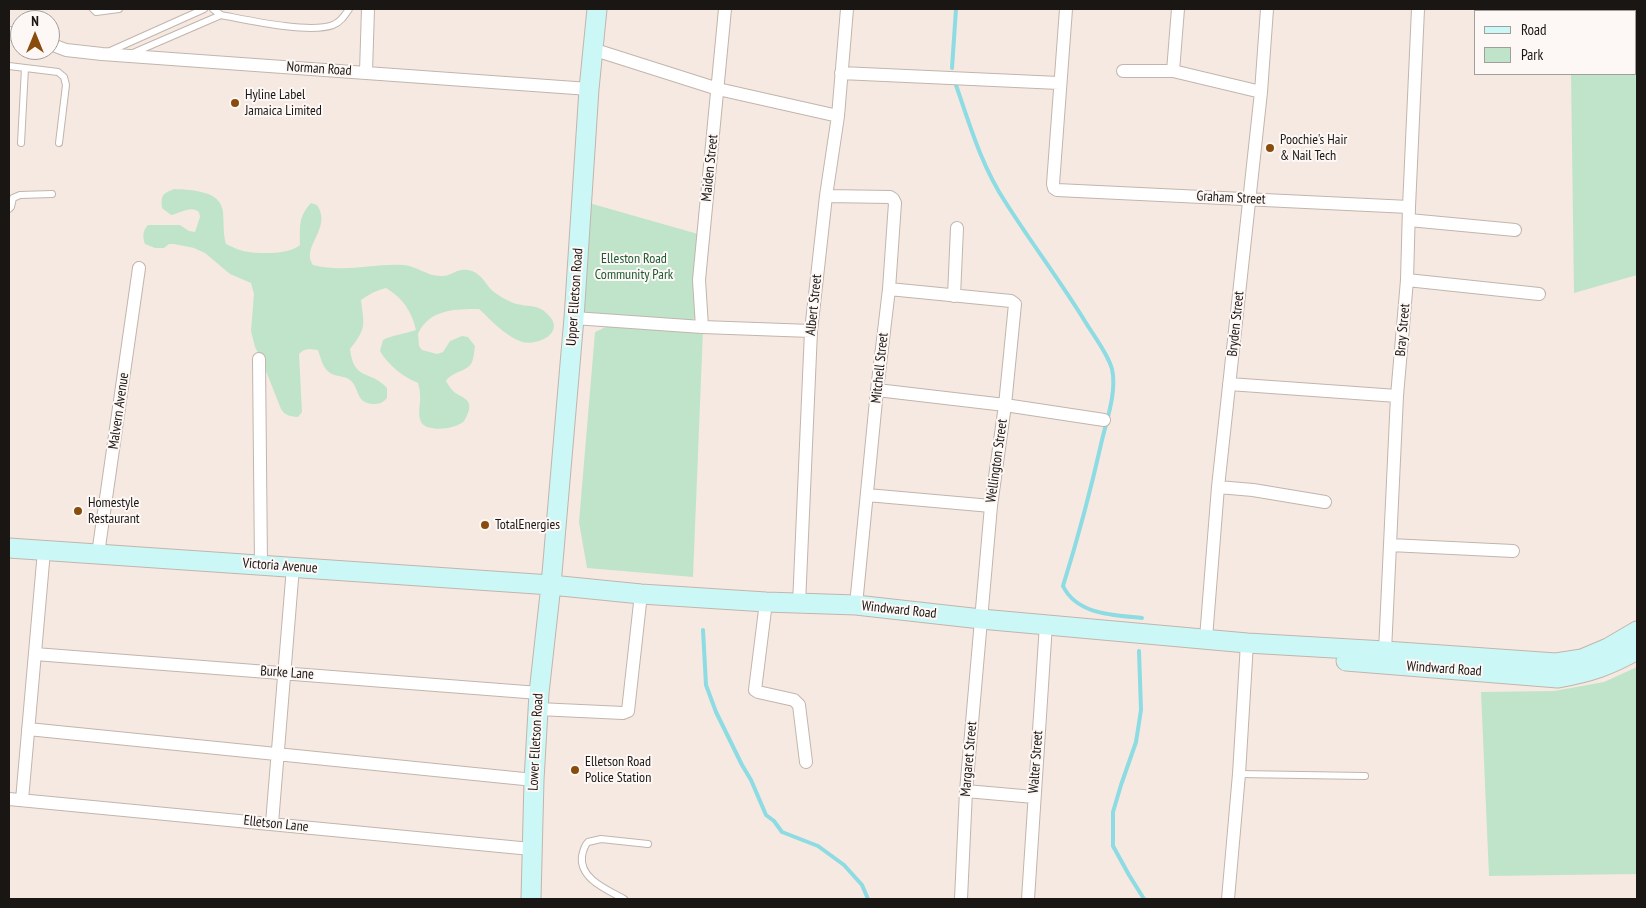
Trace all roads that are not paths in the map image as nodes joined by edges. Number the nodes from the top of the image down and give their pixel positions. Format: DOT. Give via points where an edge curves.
graph roads {
  1 [pos="93,9"];
  2 [pos="119,9"];
  3 [pos="204,9"];
  4 [pos="213,9"];
  5 [pos="349,9"];
  6 [pos="368,9"];
  7 [pos="596,9"];
  8 [pos="725,9"];
  9 [pos="847,9"];
  10 [pos="1066,9"];
  11 [pos="1178,9"];
  12 [pos="1267,9"];
  13 [pos="1418,9"];
  14 [pos="221,15"];
  15 [pos="60,48"];
  16 [pos="592,49"];
  17 [pos="102,54"];
  18 [pos="127,56"];
  19 [pos="9,66"];
  20 [pos="25,68"];
  21 [pos="1123,71"];
  22 [pos="1173,71"];
  23 [pos="366,72"];
  24 [pos="841,73"];
  25 [pos="1060,83"];
  26 [pos="589,89"];
  27 [pos="718,89"];
  28 [pos="1261,92"];
  29 [pos="838,116"];
  30 [pos="21,143"];
  31 [pos="59,143"];
  32 [pos="52,194"];
  33 [pos="826,196"];
  34 [pos="1249,199"];
  35 [pos="1409,207"];
  36 [pos="9,209"];
  37 [pos="1409,220"];
  38 [pos="957,228"];
  39 [pos="1515,230"];
  40 [pos="139,268"];
  41 [pos="1407,280"];
  42 [pos="889,289"];
  43 [pos="1539,294"];
  44 [pos="954,296"];
  45 [pos="574,318"];
  46 [pos="702,327"];
  47 [pos="811,331"];
  48 [pos="259,359"];
  49 [pos="1229,384"];
  50 [pos="877,390"];
  51 [pos="1397,396"];
  52 [pos="1004,405"];
  53 [pos="1104,420"];
  54 [pos="1218,487"];
  55 [pos="867,495"];
  56 [pos="1325,502"];
  57 [pos="991,506"];
  58 [pos="1390,545"];
  59 [pos="9,548"];
  60 [pos="44,551"];
  61 [pos="1513,551"];
  62 [pos="98,554"];
  63 [pos="261,565"];
  64 [pos="293,567"];
  65 [pos="551,585"];
  66 [pos="641,594"];
  67 [pos="766,602"];
  68 [pos="799,604"];
  69 [pos="856,605"];
  70 [pos="982,619"];
  71 [pos="1046,624"];
  72 [pos="1637,631"];
  73 [pos="1206,638"];
  74 [pos="1247,643"];
  75 [pos="1637,650"];
  76 [pos="1385,651"];
  77 [pos="35,654"];
  78 [pos="284,672"];
  79 [pos="538,701"];
  80 [pos="28,729"];
  81 [pos="277,755"];
  82 [pos="806,762"];
  83 [pos="1239,774"];
  84 [pos="1365,776"];
  85 [pos="534,780"];
  86 [pos="966,791"];
  87 [pos="1034,797"];
  88 [pos="9,798"];
  89 [pos="22,800"];
  90 [pos="272,823"];
  91 [pos="648,844"];
  92 [pos="531,849"];
  93 [pos="531,899"];
  94 [pos="624,899"];
  95 [pos="961,899"];
  96 [pos="1028,899"];
  97 [pos="1228,899"];
  1 -- 2 [label="lane" via="96,12"];
  3 -- 17 [label="lane"];
  4 -- 14 [label="lane"];
  5 -- 14 [label="lane" via="344,18 334,25 313,29"];
  6 -- 23 [label="street"];
  7 -- 16 [label="main road, Upper Elletson Road"];
  8 -- 27 [label="street, Maiden Street"];
  9 -- 24 [label="street, Albert Street"];
  10 -- 25 [label="street"];
  11 -- 22 [label="street"];
  12 -- 28 [label="street, Bryden Street"];
  13 -- 35 [label="street, Bray Street"];
  14 -- 18 [label="lane"];
  15 -- 17 [label="street, Norman Road"];
  16 -- 26 [label="main road, Upper Elletson Road"];
  16 -- 27 [label="street"];
  17 -- 18 [label="street, Norman Road"];
  18 -- 23 [label="street, Norman Road"];
  19 -- 20 [label="lane"];
  20 -- 30 [label="lane"];
  20 -- 31 [label="lane" via="58,72 64,77 66,86"];
  21 -- 22 [label="street"];
  22 -- 28 [label="street"];
  23 -- 26 [label="street, Norman Road"];
  24 -- 25 [label="street"];
  24 -- 29 [label="street, Albert Street"];
  25 -- 34 [label="street, Graham Street" via="1054,188 1057,190"];
  26 -- 45 [label="main road, Upper Elletson Road"];
  27 -- 29 [label="street"];
  27 -- 46 [label="street, Maiden Street" via="699,280"];
  28 -- 34 [label="street, Bryden Street"];
  29 -- 33 [label="street, Albert Street"];
  32 -- 36 [label="lane" via="20,195 13,198"];
  33 -- 42 [label="street, Mitchell Street" via="893,199"];
  33 -- 47 [label="street, Albert Street"];
  34 -- 35 [label="street, Graham Street"];
  34 -- 49 [label="street, Bryden Street"];
  35 -- 37 [label="street, Bray Street"];
  37 -- 39 [label="street"];
  37 -- 41 [label="street, Bray Street"];
  38 -- 44 [label="street"];
  40 -- 62 [label="street, Malvern Avenue"];
  41 -- 43 [label="street"];
  41 -- 51 [label="street, Bray Street"];
  42 -- 44 [label="street"];
  42 -- 50 [label="street, Mitchell Street"];
  44 -- 52 [label="street, Wellington Street" via="1015,304"];
  45 -- 46 [label="street"];
  45 -- 65 [label="main road, Upper Elletson Road"];
  46 -- 47 [label="street"];
  47 -- 68 [label="street, Albert Street"];
  48 -- 63 [label="street"];
  49 -- 51 [label="street"];
  49 -- 54 [label="street, Bryden Street"];
  50 -- 52 [label="street"];
  50 -- 55 [label="street, Mitchell Street"];
  51 -- 58 [label="street, Bray Street"];
  52 -- 53 [label="street"];
  52 -- 57 [label="street, Wellington Street"];
  54 -- 56 [label="street"];
  54 -- 73 [label="street, Bryden Street"];
  55 -- 57 [label="street"];
  55 -- 69 [label="street, Mitchell Street"];
  57 -- 70 [label="street, Wellington Street"];
  58 -- 61 [label="street"];
  58 -- 76 [label="street, Bray Street"];
  59 -- 60 [label="main road, Victoria Avenue"];
  60 -- 62 [label="main road, Victoria Avenue"];
  60 -- 77 [label="street"];
  62 -- 63 [label="main road, Victoria Avenue"];
  63 -- 64 [label="main road, Victoria Avenue"];
  64 -- 65 [label="main road, Victoria Avenue"];
  64 -- 78 [label="street"];
  65 -- 66 [label="main road, Windward Road"];
  65 -- 79 [label="main road, Lower Elletson Road"];
  66 -- 67 [label="main road, Windward Road"];
  66 -- 79 [label="street, Burke Lane" via="628,711 623,713"];
  67 -- 68 [label="main road, Windward Road"];
  67 -- 82 [label="street" via="755,690 794,700 798,705"];
  68 -- 69 [label="main road, Windward Road"];
  69 -- 70 [label="main road, Windward Road"];
  70 -- 71 [label="main road, Windward Road"];
  70 -- 86 [label="street, Margaret Street"];
  71 -- 73 [label="main road, Windward Road"];
  71 -- 87 [label="street, Walter Street"];
  72 -- 76 [label="main road, Windward Road" via="1582,659 1556,663"];
  73 -- 74 [label="main road, Windward Road"];
  74 -- 75 [label="main road, Windward Road" via="1290,657 1558,678 1589,672"];
  74 -- 76 [label="main road, Windward Road"];
  74 -- 83 [label="street"];
  77 -- 78 [label="street, Burke Lane"];
  77 -- 80 [label="street"];
  78 -- 79 [label="street, Burke Lane"];
  78 -- 81 [label="street"];
  79 -- 85 [label="main road, Lower Elletson Road"];
  80 -- 81 [label="street"];
  80 -- 89 [label="street"];
  81 -- 85 [label="street"];
  81 -- 90 [label="street"];
  83 -- 84 [label="lane"];
  83 -- 97 [label="street"];
  85 -- 92 [label="main road, Lower Elletson Road"];
  86 -- 87 [label="street"];
  86 -- 95 [label="street, Margaret Street"];
  87 -- 96 [label="street, Walter Street"];
  88 -- 89 [label="street, Elletson Lane"];
  89 -- 90 [label="street, Elletson Lane"];
  90 -- 92 [label="street, Elletson Lane"];
  91 -- 94 [label="lane" via="601,839 588,842 583,849 583,870"];
  92 -- 93 [label="main road, Lower Elletson Road"];
}
